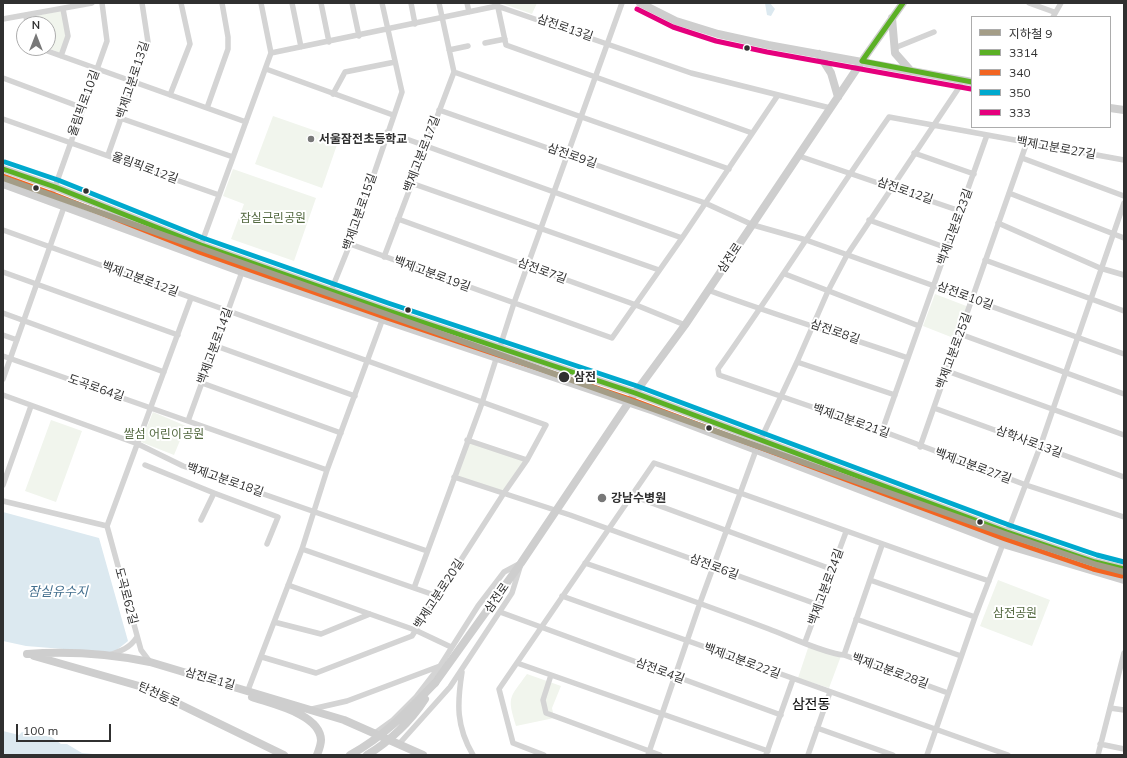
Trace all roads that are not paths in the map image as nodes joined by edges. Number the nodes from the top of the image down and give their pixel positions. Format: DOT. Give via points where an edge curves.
graph roads {
  1 [pos="92,3"];
  2 [pos="102,3"];
  3 [pos="142,3"];
  4 [pos="181,3"];
  5 [pos="222,3"];
  6 [pos="261,3"];
  7 [pos="292,3"];
  8 [pos="321,3"];
  9 [pos="352,3"];
  10 [pos="382,3"];
  11 [pos="411,3"];
  12 [pos="439,3"];
  13 [pos="467,3"];
  14 [pos="622,3"];
  15 [pos="640,3"];
  16 [pos="903,3"];
  17 [pos="1029,3"];
  18 [pos="1061,3"];
  19 [pos="497,4"];
  20 [pos="62,9"];
  21 [pos="469,12"];
  22 [pos="26,15"];
  23 [pos="1053,15"];
  24 [pos="442,18"];
  25 [pos="892,18"];
  26 [pos="3,19"];
  27 [pos="415,24"];
  28 [pos="387,30"];
  29 [pos="934,32"];
  30 [pos="359,36"];
  31 [pos="505,39"];
  32 [pos="329,42"];
  33 [pos="607,43"];
  34 [pos="485,44"];
  35 [pos="468,46"];
  36 [pos="301,47"];
  37 [pos="897,47"];
  38 [pos="449,50"];
  39 [pos="271,53"];
  40 [pos="56,54"];
  41 [pos="819,54"];
  42 [pos="61,56"];
  43 [pos="862,61"];
  44 [pos="395,62"];
  45 [pos="97,69"];
  46 [pos="266,69"];
  47 [pos="910,70"];
  48 [pos="454,72"];
  49 [pos="595,77"];
  50 [pos="3,78"];
  51 [pos="962,80"];
  52 [pos="133,82"];
  53 [pos="971,82"];
  54 [pos="333,94"];
  55 [pos="778,94"];
  56 [pos="170,95"];
  57 [pos="838,97"];
  58 [pos="83,108"];
  59 [pos="207,108"];
  60 [pos="830,108"];
  61 [pos="1111,108"];
  62 [pos="439,110"];
  63 [pos="1124,110"];
  64 [pos="393,116"];
  65 [pos="581,116"];
  66 [pos="120,118"];
  67 [pos="3,119"];
  68 [pos="246,122"];
  69 [pos="933,125"];
  70 [pos="387,132"];
  71 [pos="752,133"];
  72 [pos="988,135"];
  73 [pos="70,142"];
  74 [pos="1027,142"];
  75 [pos="425,146"];
  76 [pos="914,153"];
  77 [pos="108,155"];
  78 [pos="568,155"];
  79 [pos="799,156"];
  80 [pos="233,157"];
  81 [pos="1022,158"];
  82 [pos="1124,160"];
  83 [pos="729,168"];
  84 [pos="3,169"];
  85 [pos="850,172"];
  86 [pos="974,174"];
  87 [pos="411,183"];
  88 [pos="3,184"];
  89 [pos="891,186"];
  90 [pos="55,187"];
  91 [pos="554,192"];
  92 [pos="1009,193"];
  93 [pos="219,195"];
  94 [pos="1124,196"];
  95 [pos="48,201"];
  96 [pos="705,203"];
  97 [pos="1124,203"];
  98 [pos="64,207"];
  99 [pos="960,211"];
  100 [pos="398,219"];
  101 [pos="869,220"];
  102 [pos="998,224"];
  103 [pos="753,225"];
  104 [pos="541,229"];
  105 [pos="3,230"];
  106 [pos="1112,234"];
  107 [pos="682,238"];
  108 [pos="1124,238"];
  109 [pos="806,240"];
  110 [pos="350,244"];
  111 [pos="201,246"];
  112 [pos="51,247"];
  113 [pos="947,248"];
  114 [pos="846,255"];
  115 [pos="384,257"];
  116 [pos="985,260"];
  117 [pos="528,266"];
  118 [pos="1100,268"];
  119 [pos="660,270"];
  120 [pos="3,272"];
  121 [pos="242,272"];
  122 [pos="785,274"];
  123 [pos="1124,275"];
  124 [pos="38,284"];
  125 [pos="935,285"];
  126 [pos="708,290"];
  127 [pos="331,291"];
  128 [pos="828,291"];
  129 [pos="191,298"];
  130 [pos="973,298"];
  131 [pos="1091,299"];
  132 [pos="514,303"];
  133 [pos="636,305"];
  134 [pos="760,309"];
  135 [pos="386,310"];
  136 [pos="228,311"];
  137 [pos="1124,311"];
  138 [pos="3,313"];
  139 [pos="382,320"];
  140 [pos="24,321"];
  141 [pos="685,325"];
  142 [pos="814,325"];
  143 [pos="919,326"];
  144 [pos="960,334"];
  145 [pos="3,335"];
  146 [pos="178,335"];
  147 [pos="1077,337"];
  148 [pos="17,340"];
  149 [pos="216,346"];
  150 [pos="500,348"];
  151 [pos="1124,354"];
  152 [pos="3,356"];
  153 [pos="908,358"];
  154 [pos="10,359"];
  155 [pos="497,359"];
  156 [pos="368,362"];
  157 [pos="797,362"];
  158 [pos="947,371"];
  159 [pos="164,372"];
  160 [pos="1065,373"];
  161 [pos="3,379"];
  162 [pos="202,383"];
  163 [pos="635,393"];
  164 [pos="1124,394"];
  165 [pos="3,395"];
  166 [pos="895,395"];
  167 [pos="355,396"];
  168 [pos="781,397"];
  169 [pos="482,403"];
  170 [pos="630,403"];
  171 [pos="31,406"];
  172 [pos="151,408"];
  173 [pos="934,408"];
  174 [pos="1053,410"];
  175 [pos="188,421"];
  176 [pos="882,431"];
  177 [pos="341,433"];
  178 [pos="1124,435"];
  179 [pos="760,439"];
  180 [pos="468,440"];
  181 [pos="138,444"];
  182 [pos="920,446"];
  183 [pos="1040,446"];
  184 [pos="756,450"];
  185 [pos="527,460"];
  186 [pos="145,465"];
  187 [pos="327,470"];
  188 [pos="454,477"];
  189 [pos="1124,477"];
  190 [pos="3,485"];
  191 [pos="1026,485"];
  192 [pos="740,492"];
  193 [pos="214,493"];
  194 [pos="504,493"];
  195 [pos="630,496"];
  196 [pos="3,501"];
  197 [pos="314,510"];
  198 [pos="556,512"];
  199 [pos="1124,517"];
  200 [pos="201,520"];
  201 [pos="107,526"];
  202 [pos="608,529"];
  203 [pos="727,529"];
  204 [pos="846,532"];
  205 [pos="1007,532"];
  206 [pos="267,544"];
  207 [pos="1003,544"];
  208 [pos="882,545"];
  209 [pos="302,549"];
  210 [pos="427,551"];
  211 [pos="522,563"];
  212 [pos="584,563"];
  213 [pos="713,567"];
  214 [pos="831,569"];
  215 [pos="1124,569"];
  216 [pos="870,580"];
  217 [pos="1124,580"];
  218 [pos="989,581"];
  219 [pos="288,585"];
  220 [pos="414,588"];
  221 [pos="437,596"];
  222 [pos="562,596"];
  223 [pos="700,603"];
  224 [pos="819,605"];
  225 [pos="500,612"];
  226 [pos="370,614"];
  227 [pos="975,618"];
  228 [pos="856,619"];
  229 [pos="274,622"];
  230 [pos="540,628"];
  231 [pos="415,630"];
  232 [pos="137,637"];
  233 [pos="687,641"];
  234 [pos="805,642"];
  235 [pos="451,647"];
  236 [pos="1124,653"];
  237 [pos="27,654"];
  238 [pos="844,655"];
  239 [pos="106,656"];
  240 [pos="961,656"];
  241 [pos="262,657"];
  242 [pos="150,662"];
  243 [pos="517,663"];
  244 [pos="440,666"];
  245 [pos="1122,669"];
  246 [pos="462,670"];
  247 [pos="551,675"];
  248 [pos="674,676"];
  249 [pos="206,678"];
  250 [pos="793,679"];
  251 [pos="435,683"];
  252 [pos="248,690"];
  253 [pos="830,692"];
  254 [pos="948,693"];
  255 [pos="1110,708"];
  256 [pos="311,710"];
  257 [pos="1124,710"];
  258 [pos="662,713"];
  259 [pos="781,715"];
  260 [pos="818,728"];
  261 [pos="936,728"];
  262 [pos="375,733"];
  263 [pos="399,744"];
  264 [pos="1100,744"];
  265 [pos="1124,749"];
  266 [pos="648,753"];
  267 [pos="767,753"];
  268 [pos="284,755"];
  269 [pos="317,755"];
  270 [pos="350,755"];
  271 [pos="367,755"];
  272 [pos="422,755"];
  273 [pos="473,755"];
  274 [pos="544,755"];
  275 [pos="660,755"];
  276 [pos="808,755"];
  277 [pos="893,755"];
  278 [pos="927,755"];
  279 [pos="1008,755"];
  280 [pos="1098,755"];
  1 -- 20 [label="street"];
  2 -- 45 [label="street, 올림픽로10길" via="107,42"];
  3 -- 52 [label="street, 백제고분로13길" via="148,42"];
  4 -- 56 [label="street" via="190,44"];
  5 -- 59 [label="street" via="228,49"];
  6 -- 39 [label="street"];
  7 -- 36 [label="street"];
  8 -- 32 [label="street"];
  9 -- 30 [label="street"];
  10 -- 28 [label="street, 백제고분로15길"];
  11 -- 27 [label="street"];
  12 -- 24 [label="street"];
  13 -- 21 [label="street"];
  14 -- 33 [label="street"];
  15 -- 41 [label="main road" via="676,21 718,34"];
  16 -- 25 [label="main road, 삼전로"];
  17 -- 23 [label="street"];
  18 -- 23 [label="street"];
  19 -- 21 [label="street"];
  19 -- 31 [label="street"];
  19 -- 33 [label="street, 삼전로13길"];
  20 -- 22 [label="street"];
  20 -- 42 [label="street" via="68,36"];
  21 -- 24 [label="street"];
  22 -- 26 [label="street"];
  24 -- 27 [label="street"];
  24 -- 38 [label="street"];
  25 -- 43 [label="main road, 삼전로"];
  25 -- 47 [label="main road" via="895,53"];
  27 -- 28 [label="street"];
  28 -- 30 [label="street"];
  28 -- 44 [label="street, 백제고분로15길"];
  29 -- 37 [label="street"];
  30 -- 32 [label="street"];
  31 -- 34 [label="street"];
  31 -- 49 [label="street" via="506,45"];
  32 -- 36 [label="street"];
  33 -- 49 [label="street"];
  33 -- 55 [label="street, 삼전로13길" via="691,73"];
  35 -- 38 [label="street"];
  36 -- 39 [label="street"];
  38 -- 48 [label="street"];
  39 -- 46 [label="street"];
  40 -- 42 [label="street"];
  41 -- 43 [label="main road"];
  41 -- 57 [label="main road" via="831,73"];
  42 -- 45 [label="street"];
  43 -- 47 [label="main road"];
  43 -- 57 [label="main road, 삼전로"];
  44 -- 54 [label="street" via="344,72"];
  44 -- 64 [label="street, 백제고분로15길" via="402,92"];
  45 -- 52 [label="street"];
  45 -- 58 [label="street, 올림픽로10길"];
  46 -- 54 [label="street"];
  46 -- 68 [label="street"];
  47 -- 51 [label="main road"];
  48 -- 62 [label="street, 백제고분로17길"];
  48 -- 65 [label="street"];
  49 -- 65 [label="street"];
  49 -- 71 [label="street"];
  50 -- 58 [label="street"];
  51 -- 53 [label="main road"];
  51 -- 69 [label="street"];
  52 -- 56 [label="street"];
  52 -- 66 [label="street, 백제고분로13길"];
  54 -- 64 [label="street"];
  55 -- 60 [label="street, 삼전로13길"];
  55 -- 71 [label="street"];
  56 -- 59 [label="street"];
  57 -- 60 [label="main road, 삼전로"];
  58 -- 73 [label="street, 올림픽로10길"];
  59 -- 68 [label="street"];
  60 -- 79 [label="main road, 삼전로"];
  61 -- 63 [label="main road"];
  62 -- 75 [label="street, 백제고분로17길"];
  62 -- 78 [label="street, 삼전로9길"];
  64 -- 70 [label="street, 백제고분로15길"];
  65 -- 78 [label="street"];
  65 -- 83 [label="street"];
  66 -- 77 [label="street, 백제고분로13길"];
  66 -- 80 [label="street"];
  67 -- 73 [label="street, 올림픽로12길"];
  68 -- 80 [label="street"];
  69 -- 72 [label="street"];
  69 -- 76 [label="street"];
  69 -- 85 [label="street" via="889,117"];
  70 -- 75 [label="street"];
  70 -- 110 [label="street, 백제고분로15길"];
  71 -- 83 [label="street"];
  72 -- 74 [label="street, 백제고분로27길"];
  72 -- 86 [label="street, 백제고분로23길"];
  73 -- 77 [label="street, 올림픽로12길"];
  73 -- 90 [label="street, 올림픽로10길"];
  74 -- 81 [label="street, 백제고분로25길"];
  74 -- 82 [label="street, 백제고분로27길"];
  75 -- 87 [label="street, 백제고분로17길"];
  75 -- 91 [label="street"];
  76 -- 86 [label="street"];
  76 -- 89 [label="street"];
  77 -- 93 [label="street, 올림픽로12길"];
  78 -- 91 [label="street"];
  78 -- 96 [label="street, 삼전로9길"];
  79 -- 85 [label="street, 삼전로12길"];
  79 -- 103 [label="main road, 삼전로"];
  80 -- 93 [label="street"];
  81 -- 92 [label="street, 백제고분로25길"];
  81 -- 94 [label="street"];
  83 -- 96 [label="street"];
  84 -- 90 [label="main road"];
  85 -- 89 [label="street, 삼전로12길"];
  85 -- 109 [label="street"];
  86 -- 99 [label="street, 백제고분로23길"];
  87 -- 100 [label="street, 백제고분로17길"];
  87 -- 104 [label="street"];
  88 -- 95 [label="main road"];
  89 -- 99 [label="street, 삼전로12길"];
  89 -- 101 [label="street"];
  90 -- 95 [label="street, 올림픽로10길"];
  90 -- 111 [label="main road"];
  91 -- 104 [label="street"];
  91 -- 107 [label="street"];
  92 -- 102 [label="street, 백제고분로25길"];
  92 -- 106 [label="street"];
  93 -- 111 [label="street"];
  95 -- 98 [label="main road"];
  96 -- 103 [label="street, 삼전로9길"];
  96 -- 107 [label="street"];
  97 -- 106 [label="street, 백제고분로27길"];
  98 -- 112 [label="street"];
  98 -- 121 [label="main road"];
  99 -- 113 [label="street, 백제고분로23길"];
  100 -- 115 [label="street, 백제고분로17길"];
  100 -- 117 [label="street, 삼전로7길"];
  101 -- 113 [label="street"];
  101 -- 114 [label="street"];
  102 -- 116 [label="street, 백제고분로25길"];
  102 -- 118 [label="street"];
  103 -- 109 [label="street, 삼전로10길"];
  103 -- 126 [label="main road, 삼전로"];
  104 -- 117 [label="street"];
  104 -- 119 [label="street"];
  105 -- 112 [label="street, 백제고분로12길"];
  106 -- 108 [label="street"];
  106 -- 118 [label="street, 백제고분로27길"];
  107 -- 119 [label="street"];
  109 -- 114 [label="street, 삼전로10길"];
  109 -- 122 [label="street"];
  110 -- 115 [label="street, 백제고분로19길"];
  110 -- 127 [label="street, 백제고분로15길"];
  111 -- 127 [label="main road"];
  112 -- 124 [label="street"];
  112 -- 129 [label="street, 백제고분로12길"];
  113 -- 125 [label="street, 백제고분로23길"];
  114 -- 125 [label="street, 삼전로10길"];
  114 -- 128 [label="street"];
  115 -- 132 [label="street, 백제고분로19길"];
  116 -- 130 [label="street, 백제고분로25길"];
  116 -- 131 [label="street"];
  117 -- 132 [label="street"];
  117 -- 133 [label="street, 삼전로7길"];
  118 -- 123 [label="street"];
  118 -- 131 [label="street, 백제고분로27길"];
  119 -- 133 [label="street"];
  120 -- 124 [label="street"];
  121 -- 136 [label="street, 백제고분로14길"];
  121 -- 139 [label="main road"];
  122 -- 128 [label="street"];
  122 -- 134 [label="street"];
  124 -- 140 [label="street"];
  124 -- 146 [label="street"];
  125 -- 130 [label="street, 삼전로10길"];
  125 -- 143 [label="street, 백제고분로23길"];
  126 -- 134 [label="street, 삼전로8길"];
  126 -- 141 [label="main road, 삼전로"];
  127 -- 135 [label="main road"];
  128 -- 142 [label="street"];
  128 -- 143 [label="street"];
  129 -- 136 [label="street, 백제고분로12길"];
  129 -- 146 [label="street"];
  130 -- 144 [label="street, 백제고분로25길"];
  130 -- 147 [label="street, 삼전로10길"];
  131 -- 137 [label="street"];
  131 -- 147 [label="street, 백제고분로27길"];
  132 -- 133 [label="street, 백제고분로19길" via="612,338"];
  132 -- 150 [label="street"];
  133 -- 141 [label="street, 삼전로7길"];
  134 -- 142 [label="street, 삼전로8길"];
  134 -- 168 [label="street, 백제고분로21길" via="718,369 719,375"];
  135 -- 139 [label="street"];
  135 -- 150 [label="main road"];
  136 -- 149 [label="street, 백제고분로14길"];
  136 -- 156 [label="street"];
  138 -- 140 [label="street"];
  139 -- 155 [label="main road"];
  139 -- 156 [label="street"];
  140 -- 148 [label="street"];
  140 -- 159 [label="street"];
  141 -- 163 [label="main road, 삼전로"];
  142 -- 153 [label="street, 삼전로8길"];
  142 -- 157 [label="street"];
  143 -- 153 [label="street, 백제고분로23길"];
  144 -- 158 [label="street, 백제고분로25길"];
  144 -- 160 [label="street"];
  145 -- 148 [label="street"];
  146 -- 159 [label="street"];
  147 -- 151 [label="street, 삼전로10길"];
  147 -- 160 [label="street, 백제고분로27길"];
  148 -- 154 [label="street"];
  149 -- 162 [label="street, 백제고분로14길"];
  149 -- 167 [label="street"];
  150 -- 155 [label="street, 백제고분로20길"];
  150 -- 163 [label="main road"];
  152 -- 154 [label="street, 도곡로64길"];
  153 -- 166 [label="street, 백제고분로23길"];
  154 -- 161 [label="street"];
  154 -- 172 [label="street, 도곡로64길"];
  155 -- 169 [label="street, 백제고분로20길"];
  155 -- 170 [label="main road"];
  156 -- 167 [label="street"];
  156 -- 169 [label="street"];
  157 -- 166 [label="street"];
  157 -- 168 [label="street"];
  158 -- 173 [label="street, 백제고분로25길"];
  158 -- 174 [label="street"];
  159 -- 172 [label="street"];
  160 -- 164 [label="street"];
  160 -- 174 [label="street, 백제고분로27길"];
  162 -- 175 [label="street, 백제고분로14길"];
  162 -- 177 [label="street"];
  163 -- 170 [label="main road, 삼전로"];
  163 -- 179 [label="main road"];
  165 -- 171 [label="street"];
  166 -- 176 [label="street, 백제고분로23길"];
  167 -- 177 [label="street"];
  168 -- 176 [label="street, 백제고분로21길"];
  168 -- 179 [label="street"];
  169 -- 180 [label="street, 백제고분로20길"];
  169 -- 185 [label="street, 백제고분로20길" via="546,426"];
  170 -- 184 [label="main road"];
  170 -- 198 [label="main road, 삼전로"];
  171 -- 181 [label="street"];
  171 -- 190 [label="street"];
  172 -- 175 [label="street, 도곡로64길"];
  172 -- 181 [label="street"];
  173 -- 182 [label="street, 백제고분로25길"];
  173 -- 183 [label="street, 삼학사로13길"];
  174 -- 178 [label="street"];
  174 -- 183 [label="street, 백제고분로27길"];
  175 -- 187 [label="street"];
  176 -- 182 [label="street, 백제고분로21길"];
  177 -- 187 [label="street"];
  179 -- 205 [label="main road"];
  180 -- 185 [label="street"];
  180 -- 188 [label="street, 백제고분로20길"];
  181 -- 197 [label="street, 백제고분로18길" via="183,466"];
  181 -- 201 [label="street"];
  182 -- 191 [label="street, 백제고분로27길"];
  183 -- 189 [label="street, 삼학사로13길"];
  183 -- 191 [label="street, 백제고분로27길"];
  184 -- 192 [label="street"];
  184 -- 207 [label="main road"];
  185 -- 194 [label="street, 백제고분로20길"];
  186 -- 193 [label="street"];
  187 -- 197 [label="street"];
  188 -- 194 [label="street"];
  188 -- 210 [label="street, 백제고분로20길"];
  191 -- 199 [label="street, 백제고분로27길"];
  191 -- 205 [label="street, 백제고분로27길"];
  192 -- 195 [label="street" via="654,463"];
  192 -- 203 [label="street"];
  192 -- 204 [label="street"];
  193 -- 200 [label="street"];
  193 -- 206 [label="street" via="278,517"];
  194 -- 198 [label="street"];
  194 -- 221 [label="street, 백제고분로20길"];
  195 -- 202 [label="street"];
  195 -- 203 [label="street"];
  196 -- 201 [label="street"];
  197 -- 209 [label="street"];
  197 -- 210 [label="street, 백제고분로18길"];
  198 -- 202 [label="street, 삼전로6길"];
  198 -- 211 [label="main road, 삼전로"];
  201 -- 232 [label="street, 도곡로62길"];
  202 -- 212 [label="street"];
  202 -- 213 [label="street, 삼전로6길"];
  203 -- 213 [label="street"];
  203 -- 214 [label="street"];
  204 -- 208 [label="street"];
  204 -- 214 [label="street, 백제고분로24길"];
  205 -- 207 [label="street"];
  205 -- 215 [label="main road" via="1095,562"];
  207 -- 217 [label="main road"];
  207 -- 218 [label="street"];
  208 -- 216 [label="street, 백제고분로28길"];
  208 -- 218 [label="street"];
  209 -- 219 [label="street"];
  209 -- 220 [label="street"];
  210 -- 220 [label="street, 백제고분로20길"];
  211 -- 225 [label="street" via="512,593"];
  211 -- 235 [label="street" via="504,572"];
  211 -- 251 [label="main road, 삼전로"];
  212 -- 222 [label="street"];
  212 -- 223 [label="street"];
  213 -- 223 [label="street"];
  213 -- 224 [label="street, 삼전로6길"];
  214 -- 224 [label="street, 백제고분로24길"];
  216 -- 227 [label="street"];
  216 -- 228 [label="street, 백제고분로28길"];
  218 -- 227 [label="street"];
  219 -- 226 [label="street"];
  219 -- 229 [label="street"];
  220 -- 221 [label="street"];
  221 -- 231 [label="street, 백제고분로20길"];
  222 -- 230 [label="street"];
  222 -- 233 [label="street, 백제고분로22길"];
  223 -- 233 [label="street"];
  223 -- 234 [label="street"];
  224 -- 234 [label="street, 백제고분로24길"];
  225 -- 230 [label="street, 삼전로4길"];
  225 -- 246 [label="street"];
  226 -- 229 [label="street" via="321,634"];
  226 -- 231 [label="street"];
  227 -- 240 [label="street"];
  228 -- 238 [label="street, 백제고분로28길"];
  228 -- 240 [label="street"];
  229 -- 241 [label="street"];
  230 -- 243 [label="street"];
  230 -- 248 [label="street, 삼전로4길"];
  231 -- 235 [label="street"];
  231 -- 241 [label="street, 백제고분로20길" via="412,636 316,673"];
  232 -- 239 [label="street" via="123,650"];
  232 -- 242 [label="street, 도곡로62길" via="141,650"];
  233 -- 248 [label="street"];
  233 -- 250 [label="street, 백제고분로22길"];
  234 -- 238 [label="street"];
  235 -- 244 [label="street"];
  236 -- 245 [label="street"];
  237 -- 239 [label="main road, 삼전로1길" via="56,652"];
  237 -- 268 [label="main road, 탄천동로" via="146,688"];
  238 -- 254 [label="street, 백제고분로28길"];
  239 -- 242 [label="main road, 삼전로1길"];
  240 -- 254 [label="street"];
  241 -- 252 [label="street"];
  242 -- 249 [label="main road, 삼전로1길"];
  243 -- 247 [label="street, 백제고분로22길"];
  243 -- 274 [label="street" via="499,689 513,743"];
  244 -- 256 [label="street" via="347,701"];
  244 -- 262 [label="street" via="416,698"];
  245 -- 255 [label="street"];
  246 -- 263 [label="street" via="441,699"];
  246 -- 273 [label="street" via="458,700 460,724 466,744"];
  247 -- 258 [label="street, 백제고분로22길"];
  247 -- 266 [label="street" via="543,700 546,713"];
  248 -- 258 [label="street"];
  248 -- 259 [label="street, 삼전로4길"];
  249 -- 252 [label="main road, 삼전로1길"];
  249 -- 269 [label="main road" via="307,717 316,726 321,738"];
  250 -- 253 [label="street"];
  250 -- 259 [label="street, 백제고분로22길"];
  251 -- 270 [label="main road, bridge" via="392,727 369,745"];
  251 -- 271 [label="main road, bridge" via="416,712 392,736"];
  252 -- 256 [label="main road, 삼전로1길"];
  253 -- 260 [label="street"];
  253 -- 261 [label="street"];
  254 -- 261 [label="street"];
  255 -- 257 [label="street"];
  255 -- 264 [label="street"];
  256 -- 262 [label="main road, 삼전로1길"];
  258 -- 266 [label="street"];
  258 -- 267 [label="street, 백제고분로22길"];
  259 -- 267 [label="street, 백제고분로22길"];
  260 -- 276 [label="street"];
  260 -- 277 [label="street"];
  261 -- 278 [label="street"];
  261 -- 279 [label="street"];
  262 -- 263 [label="main road, 삼전로1길"];
  263 -- 272 [label="main road, 삼전로1길"];
  264 -- 265 [label="street"];
  264 -- 280 [label="street"];
  266 -- 275 [label="street"];
}
